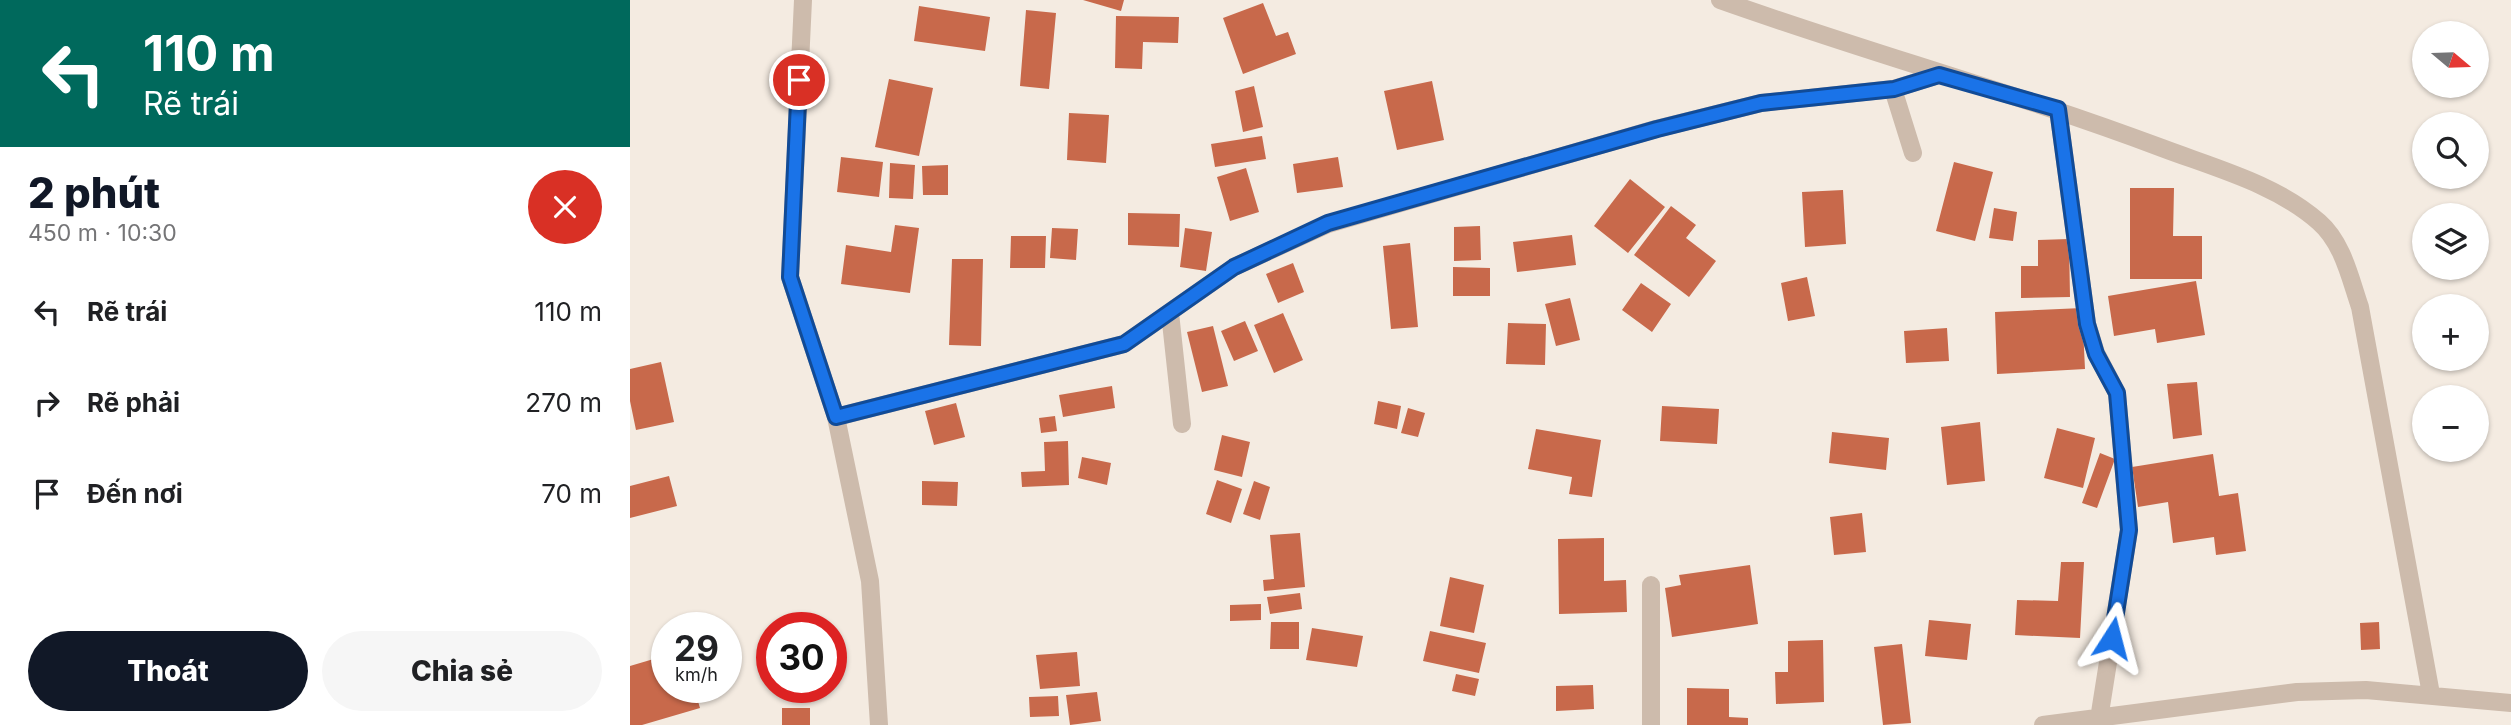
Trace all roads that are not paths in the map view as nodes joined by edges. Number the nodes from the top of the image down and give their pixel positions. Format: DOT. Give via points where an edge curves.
graph roads {
  1 [pos="803,0"];
  2 [pos="1720,0"];
  3 [pos="1939,75"];
  4 [pos="1894,89"];
  5 [pos="2058,109"];
  6 [pos="1913,153"];
  7 [pos="1170,313"];
  8 [pos="836,417"];
  9 [pos="1182,424"];
  10 [pos="1651,585"];
  11 [pos="2431,694"];
  12 [pos="2511,703"];
  13 [pos="2099,719"];
  14 [pos="879,725"];
  15 [pos="1651,725"];
  16 [pos="2043,725"];
  1 -- 8 [label="street" via="790,277"];
  2 -- 3 [label="street"];
  3 -- 4 [label="street"];
  3 -- 5 [label="street"];
  4 -- 6 [label="street"];
  4 -- 7 [label="street" via="1761,103 1328,223 1234,267"];
  5 -- 11 [label="street" via="2262,185 2320,223 2341,251 2360,307"];
  5 -- 13 [label="street" via="2087,324 2096,354 2117,393 2129,530"];
  7 -- 8 [label="street" via="1124,344"];
  7 -- 9 [label="street"];
  8 -- 14 [label="street" via="870,581"];
  10 -- 15 [label="street"];
  11 -- 12 [label="street"];
  11 -- 13 [label="street" via="2297,692"];
  13 -- 16 [label="street"];
}
